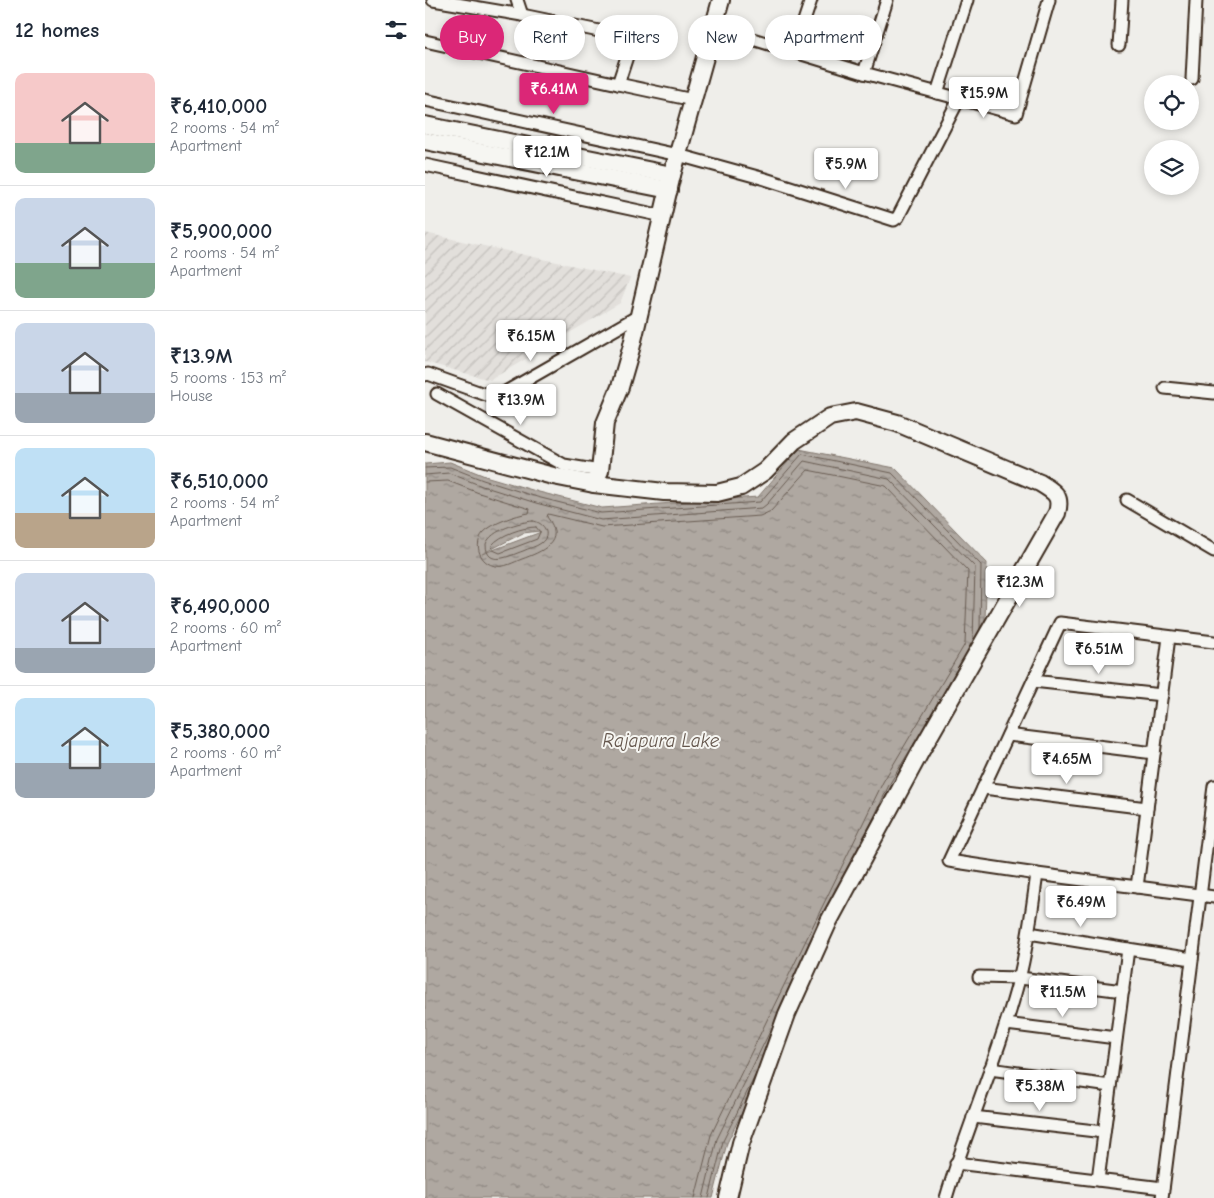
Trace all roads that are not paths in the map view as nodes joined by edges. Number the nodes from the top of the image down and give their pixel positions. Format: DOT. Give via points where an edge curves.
graph roads {
  1 [pos="433,0"];
  2 [pos="517,0"];
  3 [pos="721,0"];
  4 [pos="811,0"];
  5 [pos="887,0"];
  6 [pos="967,0"];
  7 [pos="1049,0"];
  8 [pos="1122,0"];
  9 [pos="1196,0"];
  10 [pos="522,15"];
  11 [pos="717,15"];
  12 [pos="806,15"];
  13 [pos="585,28"];
  14 [pos="425,41"];
  15 [pos="1119,45"];
  16 [pos="704,60"];
  17 [pos="821,60"];
  18 [pos="864,74"];
  19 [pos="1192,75"];
  20 [pos="618,84"];
  21 [pos="937,93"];
  22 [pos="959,98"];
  23 [pos="425,100"];
  24 [pos="693,100"];
  25 [pos="425,125"];
  26 [pos="425,141"];
  27 [pos="678,156"];
  28 [pos="425,165"];
  29 [pos="671,182"];
  30 [pos="663,216"];
  31 [pos="640,315"];
  32 [pos="425,375"];
  33 [pos="1165,388"];
  34 [pos="1214,392"];
  35 [pos="437,394"];
  36 [pos="425,442"];
  37 [pos="597,478"];
  38 [pos="1127,500"];
  39 [pos="1214,551"];
  40 [pos="1169,637"];
  41 [pos="1214,642"];
  42 [pos="1033,681"];
  43 [pos="1162,695"];
  44 [pos="1008,735"];
  45 [pos="1154,753"];
  46 [pos="1214,786"];
  47 [pos="983,788"];
  48 [pos="1147,808"];
  49 [pos="1037,874"];
  50 [pos="1137,887"];
  51 [pos="1200,895"];
  52 [pos="1214,897"];
  53 [pos="1029,933"];
  54 [pos="1128,950"];
  55 [pos="1192,959"];
  56 [pos="979,977"];
  57 [pos="1020,978"];
  58 [pos="1123,991"];
  59 [pos="1006,1024"];
  60 [pos="1117,1038"];
  61 [pos="990,1069"];
  62 [pos="1110,1086"];
  63 [pos="973,1117"];
  64 [pos="1104,1132"];
  65 [pos="956,1163"];
  66 [pos="1098,1180"];
  67 [pos="1163,1193"];
  68 [pos="728,1198"];
  69 [pos="946,1198"];
  1 -- 10 [label="street"];
  2 -- 10 [label="street"];
  3 -- 11 [label="street"];
  4 -- 12 [label="street"];
  5 -- 18 [label="street"];
  6 -- 21 [label="street"];
  7 -- 22 [label="street" via="1016,114"];
  8 -- 15 [label="street"];
  9 -- 19 [label="street"];
  13 -- 20 [label="street" via="633,38"];
  14 -- 20 [label="street"];
  16 -- 24 [label="street"];
  17 -- 18 [label="street"];
  18 -- 21 [label="street"];
  20 -- 24 [label="street"];
  21 -- 22 [label="street"];
  22 -- 27 [label="street" via="894,220 765,179"];
  23 -- 27 [label="street"];
  24 -- 27 [label="street"];
  25 -- 29 [label="street"];
  26 -- 29 [label="street"];
  27 -- 29 [label="street"];
  28 -- 30 [label="street"];
  29 -- 30 [label="street"];
  30 -- 31 [label="street"];
  31 -- 32 [label="street" via="495,398"];
  31 -- 37 [label="street" via="620,387 605,423"];
  33 -- 34 [label="street"];
  35 -- 37 [label="street" via="564,465"];
  36 -- 37 [label="street" via="553,476"];
  37 -- 68 [label="street" via="664,492 717,493 741,487 765,471 794,441 830,417 856,412 897,423 1040,483 1056,494 1060,502 1057,513 829,920 787,1014 741,1143"];
  38 -- 39 [label="street"];
  40 -- 41 [label="street"];
  40 -- 42 [label="street" via="1060,623"];
  40 -- 43 [label="street"];
  42 -- 43 [label="street"];
  42 -- 44 [label="street"];
  43 -- 45 [label="street"];
  44 -- 45 [label="street"];
  44 -- 47 [label="street"];
  45 -- 48 [label="street"];
  46 -- 51 [label="street"];
  47 -- 48 [label="street"];
  47 -- 49 [label="street" via="949,862"];
  48 -- 50 [label="street"];
  49 -- 50 [label="street"];
  49 -- 53 [label="street"];
  50 -- 51 [label="street"];
  51 -- 52 [label="street"];
  51 -- 55 [label="street"];
  53 -- 54 [label="street"];
  53 -- 57 [label="street"];
  54 -- 55 [label="street"];
  54 -- 58 [label="street"];
  55 -- 67 [label="street"];
  56 -- 57 [label="street"];
  57 -- 58 [label="street"];
  57 -- 59 [label="street"];
  58 -- 60 [label="street"];
  59 -- 60 [label="street"];
  59 -- 61 [label="street"];
  60 -- 62 [label="street"];
  61 -- 62 [label="street"];
  61 -- 63 [label="street"];
  62 -- 64 [label="street"];
  63 -- 64 [label="street"];
  63 -- 65 [label="street"];
  64 -- 66 [label="street"];
  65 -- 66 [label="street"];
  65 -- 69 [label="street"];
  66 -- 67 [label="street"];
}
